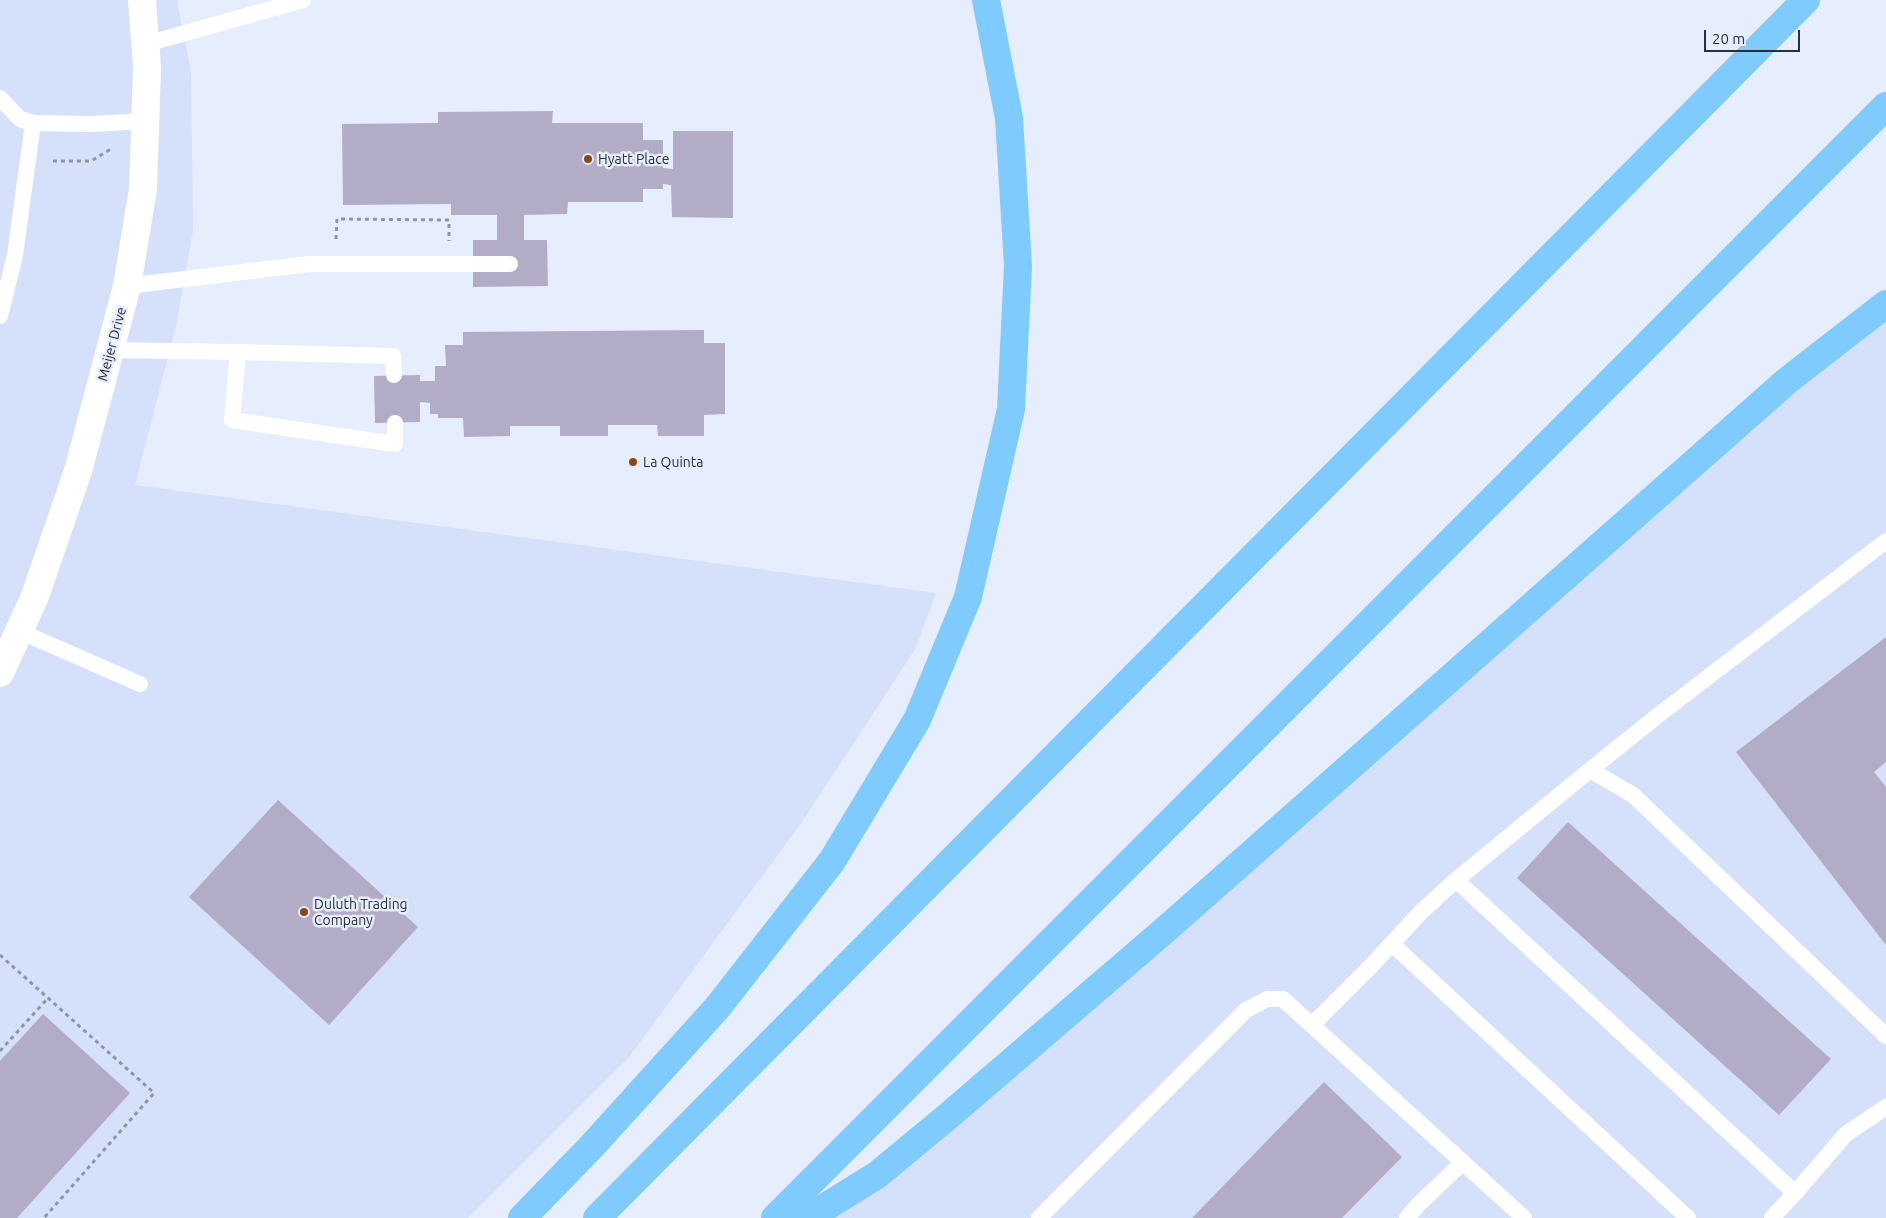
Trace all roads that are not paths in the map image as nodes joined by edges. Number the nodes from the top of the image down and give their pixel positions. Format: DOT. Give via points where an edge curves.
graph roads {
  1 [pos="142,0"];
  2 [pos="303,0"];
  3 [pos="986,0"];
  4 [pos="1806,0"];
  5 [pos="146,44"];
  6 [pos="0,98"];
  7 [pos="1886,106"];
  8 [pos="146,122"];
  9 [pos="33,123"];
  10 [pos="510,264"];
  11 [pos="127,286"];
  12 [pos="1886,304"];
  13 [pos="0,316"];
  14 [pos="110,350"];
  15 [pos="238,352"];
  16 [pos="394,375"];
  17 [pos="395,423"];
  18 [pos="1886,541"];
  19 [pos="19,631"];
  20 [pos="0,672"];
  21 [pos="140,684"];
  22 [pos="1590,770"];
  23 [pos="1456,880"];
  24 [pos="1392,944"];
  25 [pos="1312,1025"];
  26 [pos="1886,1036"];
  27 [pos="1886,1107"];
  28 [pos="1463,1162"];
  29 [pos="1794,1193"];
  30 [pos="522,1218"];
  31 [pos="598,1218"];
  32 [pos="775,1218"];
  33 [pos="808,1218"];
  34 [pos="1039,1218"];
  35 [pos="1407,1218"];
  36 [pos="1524,1218"];
  37 [pos="1688,1218"];
  38 [pos="1772,1218"];
  1 -- 5 [label="street, Meijer Drive"];
  2 -- 5 [label="lane"];
  3 -- 30 [label="highway" via="1009,118 1018,266 1011,409 968,597 917,720 832,861 717,1008"];
  4 -- 31 [label="highway"];
  5 -- 8 [label="street, Meijer Drive"];
  6 -- 9 [label="lane" via="20,119"];
  7 -- 32 [label="highway"];
  8 -- 9 [label="lane"];
  8 -- 11 [label="street, Meijer Drive" via="143,189"];
  9 -- 13 [label="lane" via="15,255"];
  10 -- 11 [label="lane" via="309,264"];
  11 -- 14 [label="street, Meijer Drive"];
  12 -- 33 [label="highway" via="1788,380 1173,924 946,1118 877,1175"];
  14 -- 15 [label="lane"];
  14 -- 19 [label="street, Meijer Drive" via="78,471 35,596"];
  15 -- 16 [label="lane" via="393,356"];
  15 -- 17 [label="lane" via="232,420 395,444"];
  18 -- 22 [label="lane"];
  19 -- 20 [label="street, Meijer Drive"];
  19 -- 21 [label="lane"];
  22 -- 23 [label="lane"];
  22 -- 26 [label="lane" via="1633,795"];
  23 -- 24 [label="lane"];
  23 -- 29 [label="lane"];
  24 -- 25 [label="lane"];
  24 -- 37 [label="lane"];
  25 -- 28 [label="lane"];
  25 -- 34 [label="lane" via="1284,999 1267,999 1246,1010"];
  27 -- 29 [label="lane" via="1846,1134"];
  28 -- 35 [label="lane"];
  28 -- 36 [label="lane"];
  29 -- 38 [label="lane"];
}
